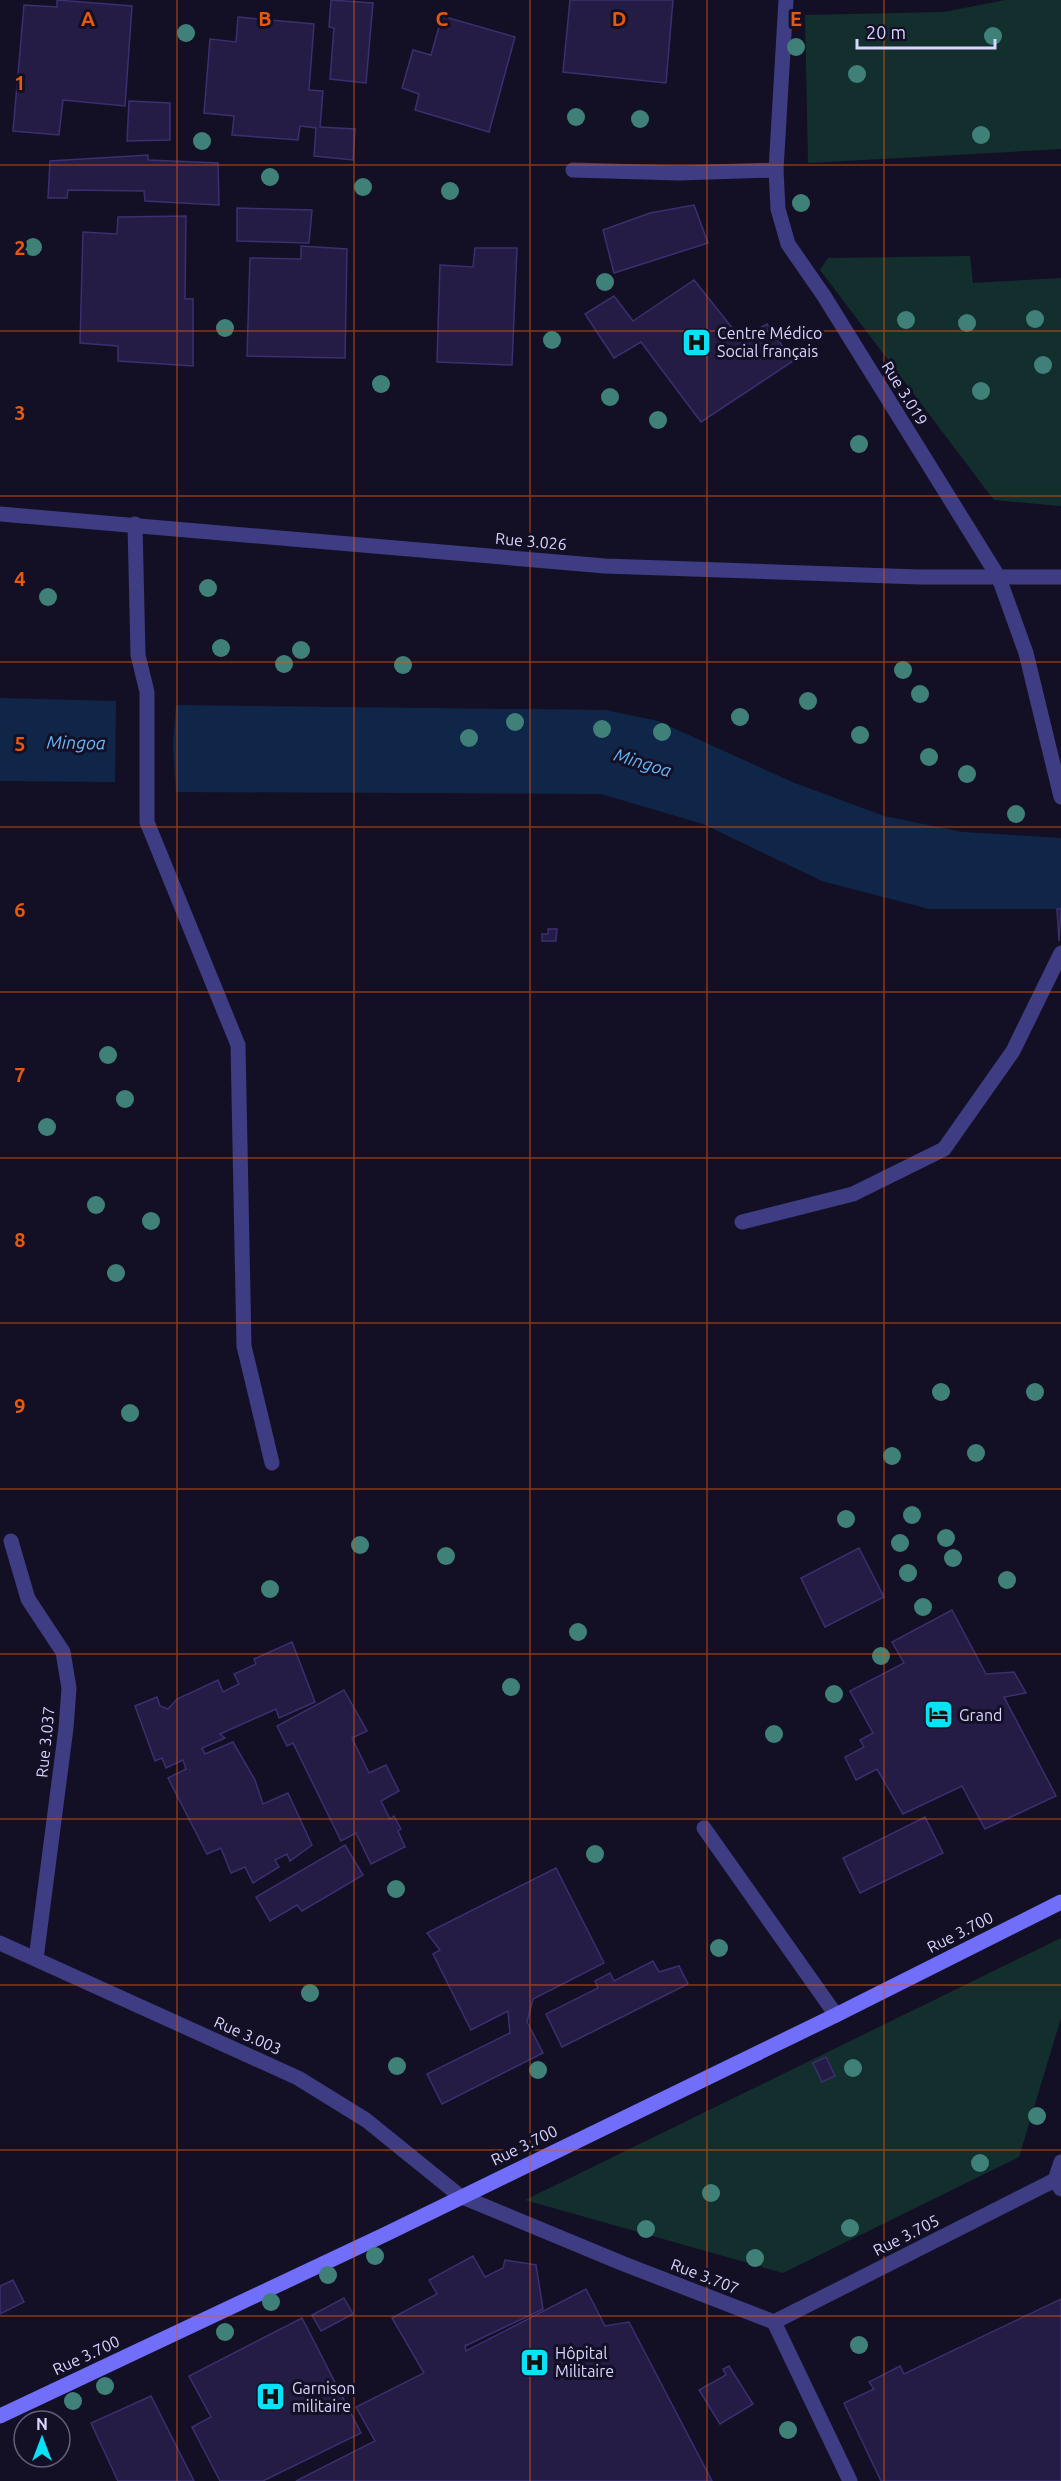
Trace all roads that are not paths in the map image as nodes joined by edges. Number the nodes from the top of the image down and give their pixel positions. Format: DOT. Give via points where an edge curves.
graph roads {
  1 [pos="786,0"];
  2 [pos="573,170"];
  3 [pos="776,170"];
  4 [pos="0,514"];
  5 [pos="135,524"];
  6 [pos="1061,577"];
  7 [pos="999,578"];
  8 [pos="1061,797"];
  9 [pos="1061,953"];
  10 [pos="742,1222"];
  11 [pos="272,1463"];
  12 [pos="11,1541"];
  13 [pos="705,1828"];
  14 [pos="1061,1902"];
  15 [pos="0,1943"];
  16 [pos="36,1959"];
  17 [pos="837,2016"];
  18 [pos="1061,2162"];
  19 [pos="1058,2185"];
  20 [pos="460,2196"];
  21 [pos="774,2322"];
  22 [pos="0,2416"];
  23 [pos="850,2481"];
  1 -- 3 [label="street, Rue 3.019"];
  2 -- 3 [label="street"];
  3 -- 7 [label="street, Rue 3.019" via="778,209 788,244"];
  4 -- 5 [label="street, Rue 3.026"];
  5 -- 7 [label="street, Rue 3.026" via="605,566"];
  5 -- 11 [label="street" via="138,655 147,692 147,822 238,1045 244,1346"];
  6 -- 7 [label="street, Rue 3.026"];
  7 -- 8 [label="street, Rue 3.019" via="1026,653"];
  9 -- 10 [label="street" via="1013,1051 944,1149 852,1194"];
  12 -- 16 [label="street, Rue 3.037" via="28,1599 63,1652 69,1688"];
  13 -- 17 [label="street"];
  14 -- 17 [label="main road, Rue 3.700"];
  15 -- 16 [label="street, Rue 3.003"];
  16 -- 20 [label="street, Rue 3.003" via="298,2078 366,2120"];
  17 -- 20 [label="main road, Rue 3.700"];
  18 -- 19 [label="street, Rue 3.705"];
  19 -- 21 [label="street, Rue 3.705"];
  20 -- 21 [label="street, Rue 3.707"];
  20 -- 22 [label="main road, Rue 3.700"];
  21 -- 23 [label="street"];
}
